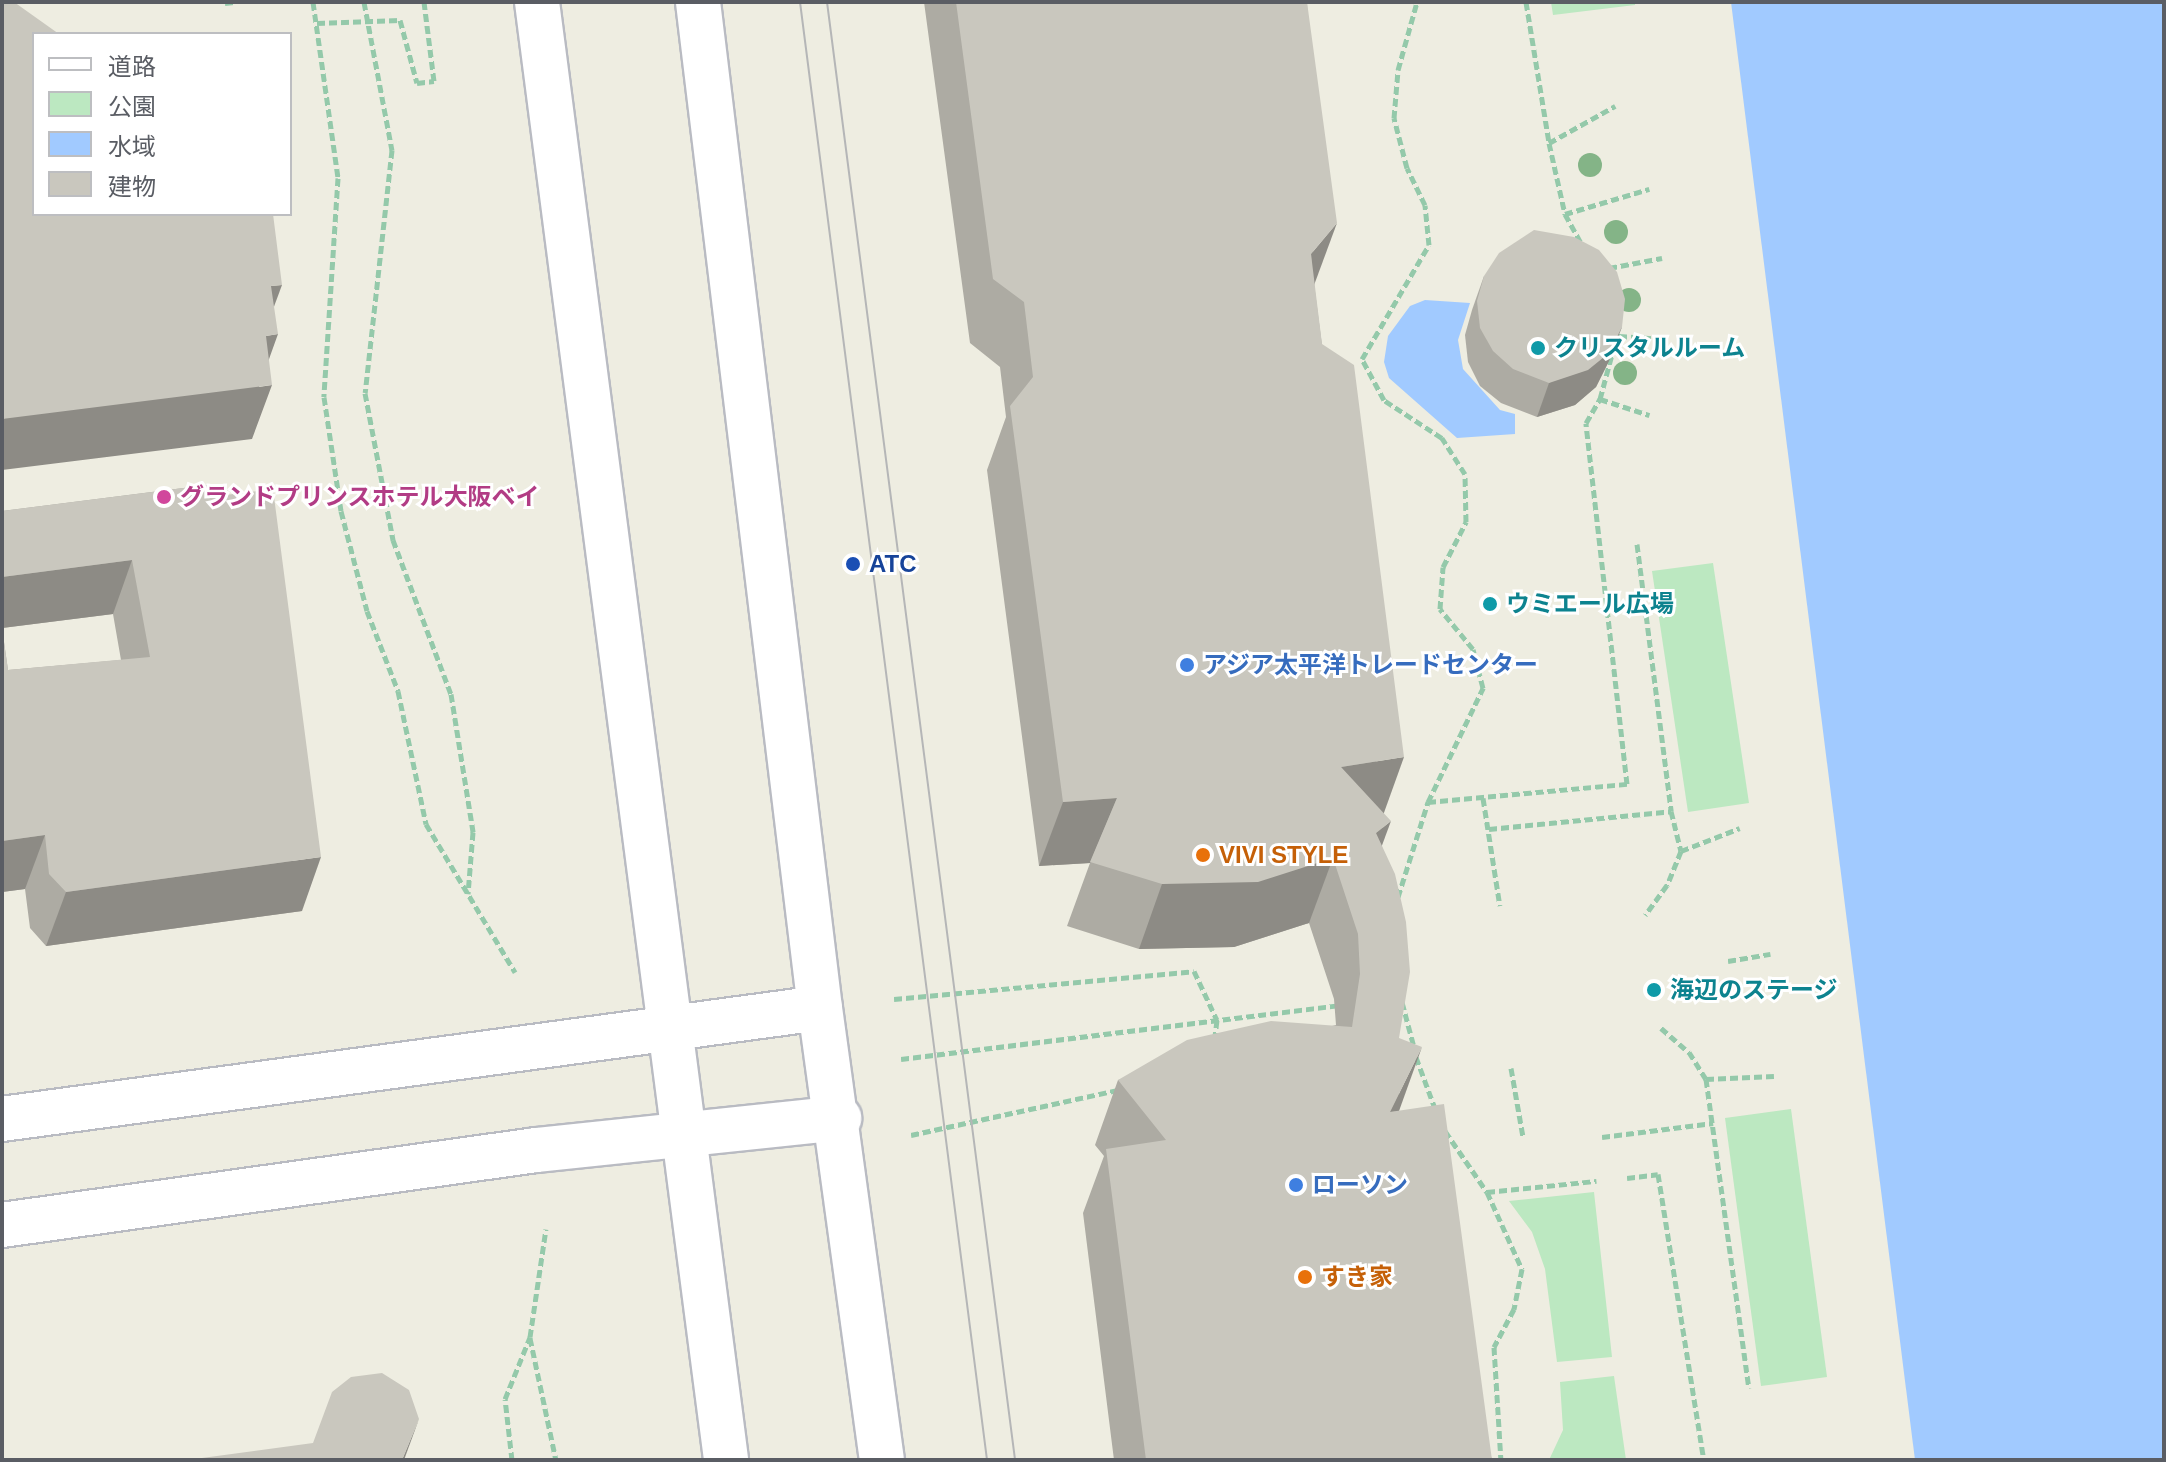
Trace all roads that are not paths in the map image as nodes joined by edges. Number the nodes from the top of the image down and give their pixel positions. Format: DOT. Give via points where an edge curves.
graph roads {
  1 [pos="537,2"];
  2 [pos="698,2"];
  3 [pos="820,1008"];
  4 [pos="673,1031"];
  5 [pos="839,1118"];
  6 [pos="2,1119"];
  7 [pos="685,1134"];
  8 [pos="2,1225"];
  9 [pos="726,1460"];
  10 [pos="882,1460"];
  1 -- 4 [label="street"];
  2 -- 3 [label="street"];
  3 -- 4 [label="street"];
  3 -- 5 [label="street"];
  4 -- 6 [label="street"];
  4 -- 7 [label="street"];
  5 -- 7 [label="street"];
  5 -- 10 [label="street"];
  7 -- 8 [label="street"];
  7 -- 9 [label="street"];
}
